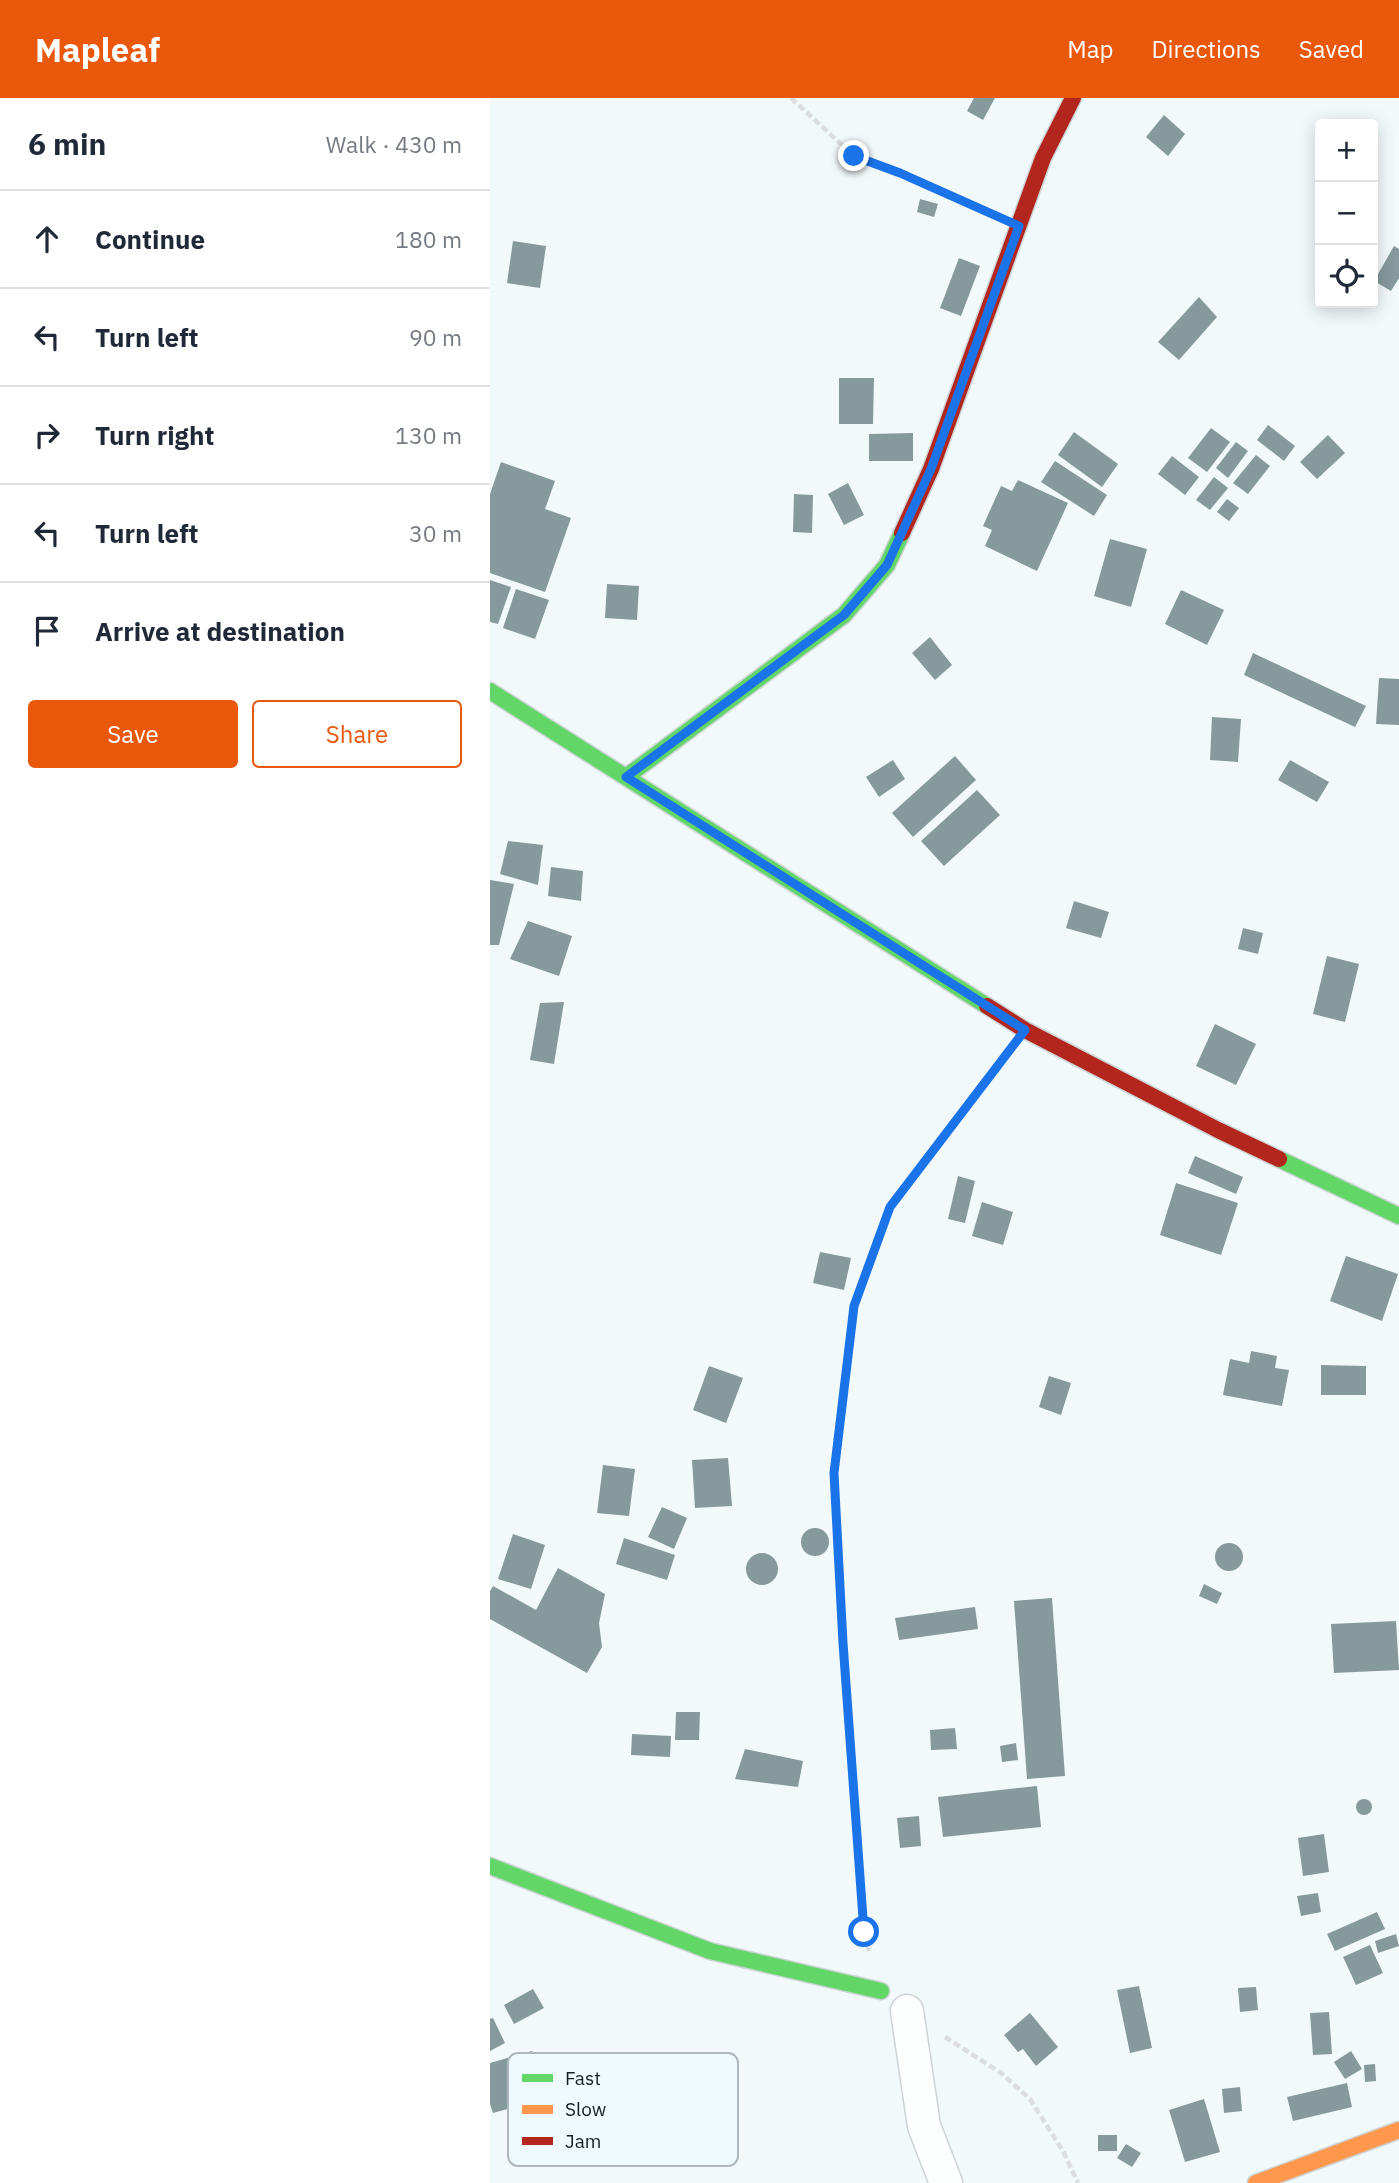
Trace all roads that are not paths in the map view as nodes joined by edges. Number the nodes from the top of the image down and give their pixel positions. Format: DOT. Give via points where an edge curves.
graph roads {
  1 [pos="1073,98"];
  2 [pos="490,691"];
  3 [pos="626,777"];
  4 [pos="1399,1216"];
  5 [pos="490,1866"];
  6 [pos="881,1992"];
  7 [pos="907,2011"];
  8 [pos="1399,2130"];
  9 [pos="946,2183"];
  10 [pos="1256,2183"];
  1 -- 3 [label="street" via="1043,158 931,469 887,565 844,615"];
  2 -- 3 [label="street"];
  3 -- 4 [label="street" via="1025,1030 1218,1130"];
  5 -- 6 [label="street" via="710,1951"];
  7 -- 9 [label="street" via="924,2126"];
  8 -- 10 [label="street"];
}
